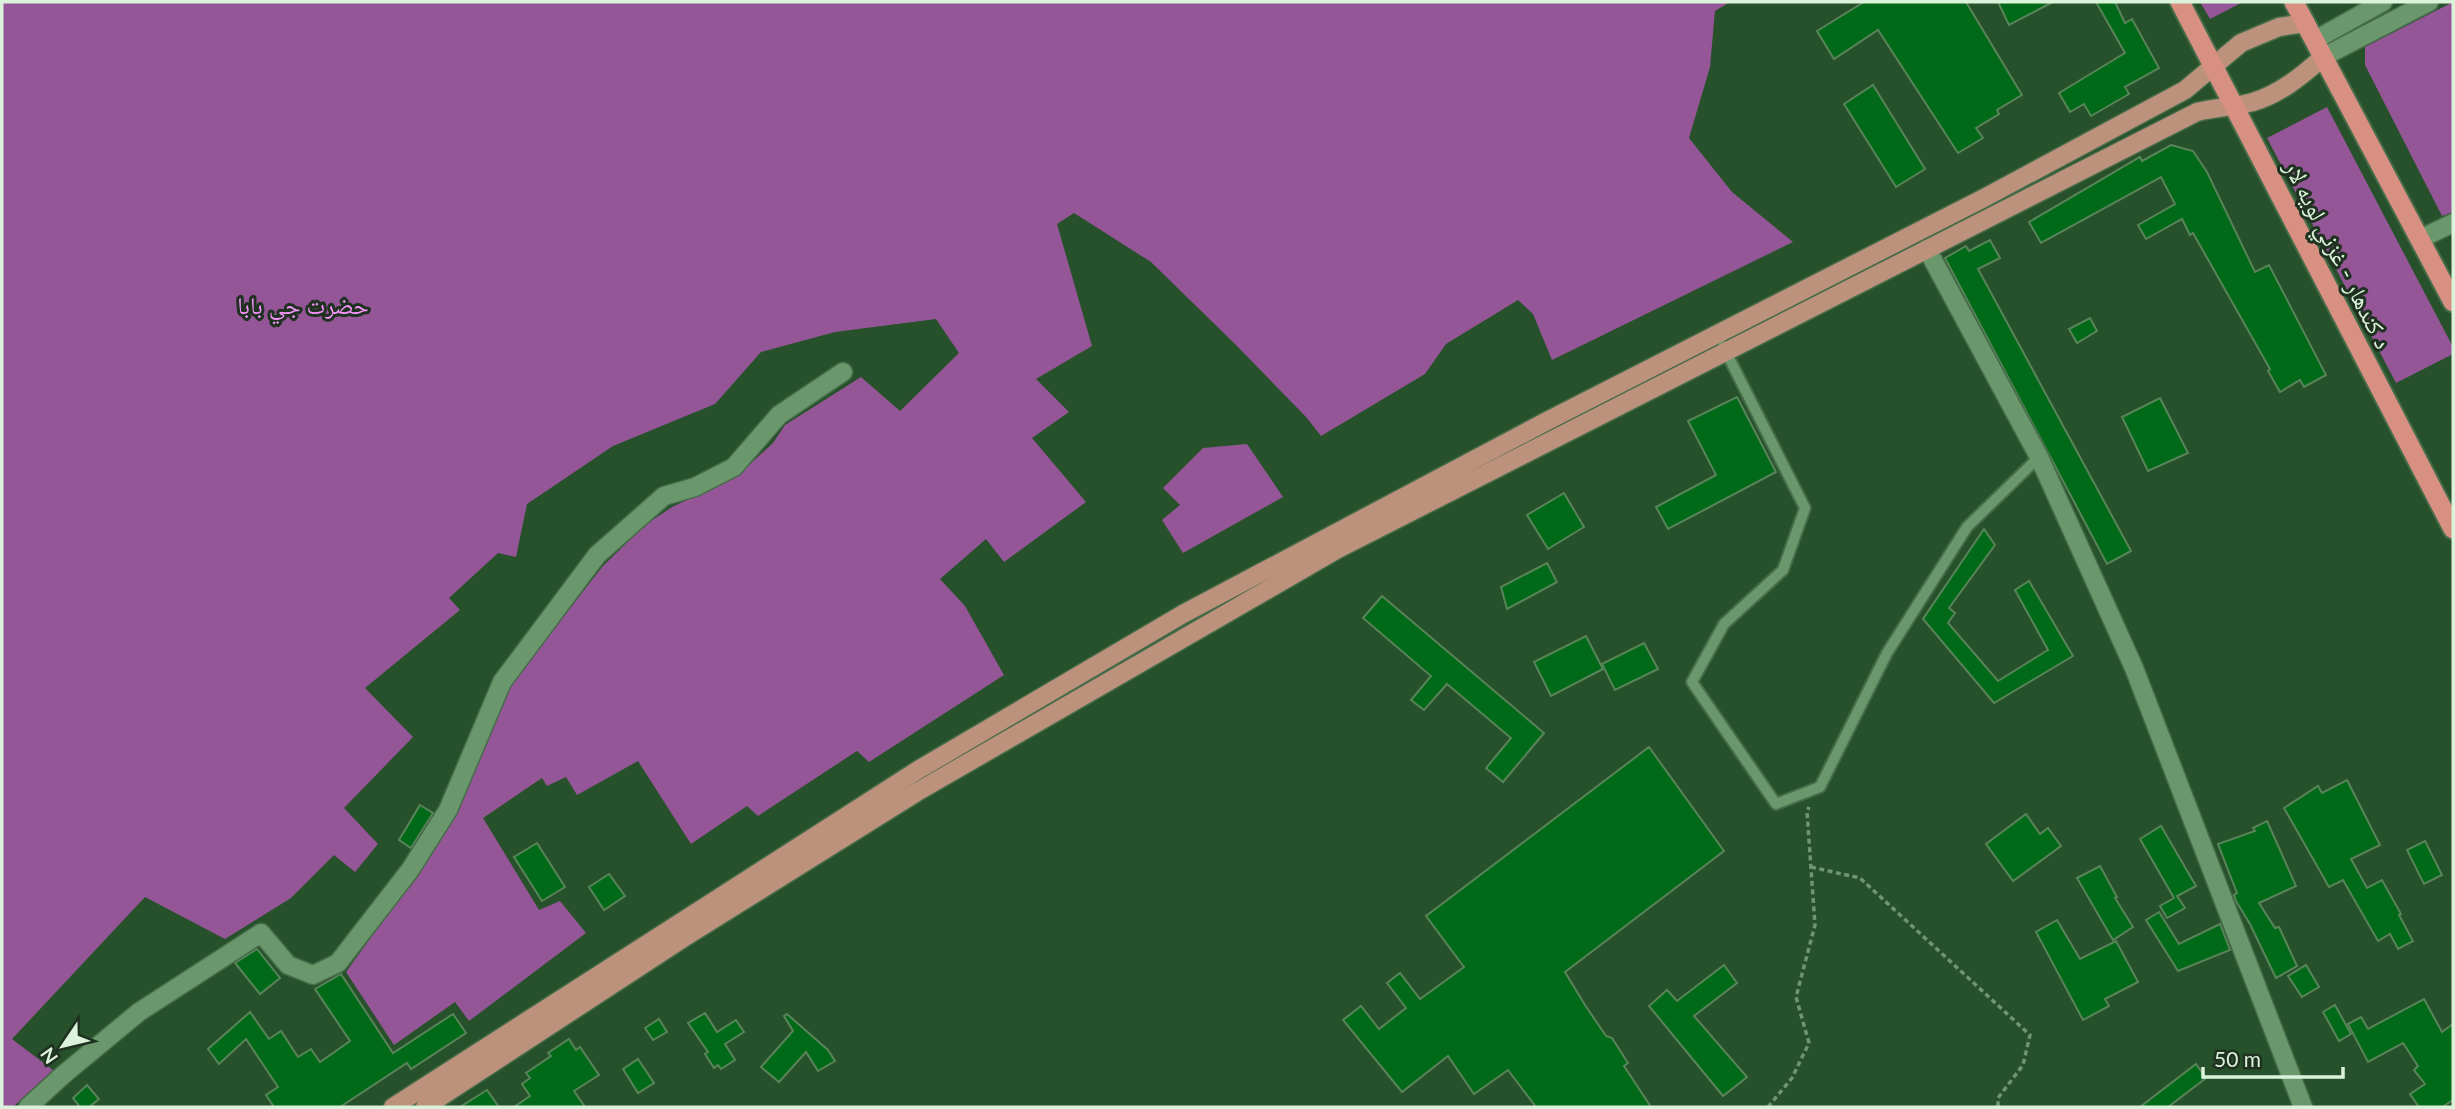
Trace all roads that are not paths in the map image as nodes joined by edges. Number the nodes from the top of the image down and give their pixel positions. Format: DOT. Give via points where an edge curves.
graph roads {
  1 [pos="2180,2"];
  2 [pos="2383,2"];
  3 [pos="2429,2"];
  4 [pos="2298,3"];
  5 [pos="2314,40"];
  6 [pos="2213,65"];
  7 [pos="2235,105"];
  8 [pos="1984,198"];
  9 [pos="1993,216"];
  10 [pos="2453,223"];
  11 [pos="2420,239"];
  12 [pos="1927,249"];
  13 [pos="2453,302"];
  14 [pos="1717,334"];
  15 [pos="1726,352"];
  16 [pos="843,372"];
  17 [pos="2039,457"];
  18 [pos="2453,529"];
  19 [pos="1174,619"];
  20 [pos="1185,637"];
  21 [pos="28,1107"];
  22 [pos="393,1107"];
  23 [pos="425,1107"];
  24 [pos="2303,1107"];
  1 -- 6 [label="highway, د کندهار - غزني لويه لار"];
  2 -- 5 [label="street"];
  3 -- 5 [label="street"];
  4 -- 5 [label="highway"];
  5 -- 6 [label="main road" via="2279,27 2241,43"];
  5 -- 7 [label="main road" via="2305,73 2272,94"];
  5 -- 11 [label="highway"];
  6 -- 7 [label="highway, د کندهار - غزني لويه لار"];
  6 -- 8 [label="main road" via="2185,90"];
  7 -- 9 [label="main road" via="2197,112"];
  7 -- 18 [label="highway, د کندهار - غزني لويه لار"];
  8 -- 9 [label="main road"];
  8 -- 14 [label="main road"];
  9 -- 12 [label="main road"];
  10 -- 11 [label="street"];
  11 -- 13 [label="highway"];
  12 -- 15 [label="main road"];
  12 -- 17 [label="street"];
  14 -- 15 [label="lane"];
  14 -- 19 [label="main road"];
  15 -- 17 [label="lane" via="1804,508 1783,570 1724,624 1692,682 1776,804 1820,787 1887,653 1967,527"];
  15 -- 20 [label="main road" via="1338,549"];
  16 -- 21 [label="street" via="779,415 734,467 695,488 664,496 597,555 502,682 448,810 410,870 338,963 313,975 288,965 261,933 139,1012"];
  17 -- 24 [label="street" via="2134,668"];
  19 -- 20 [label="main road"];
  19 -- 22 [label="main road" via="918,770"];
  20 -- 23 [label="main road" via="905,799"];
}
